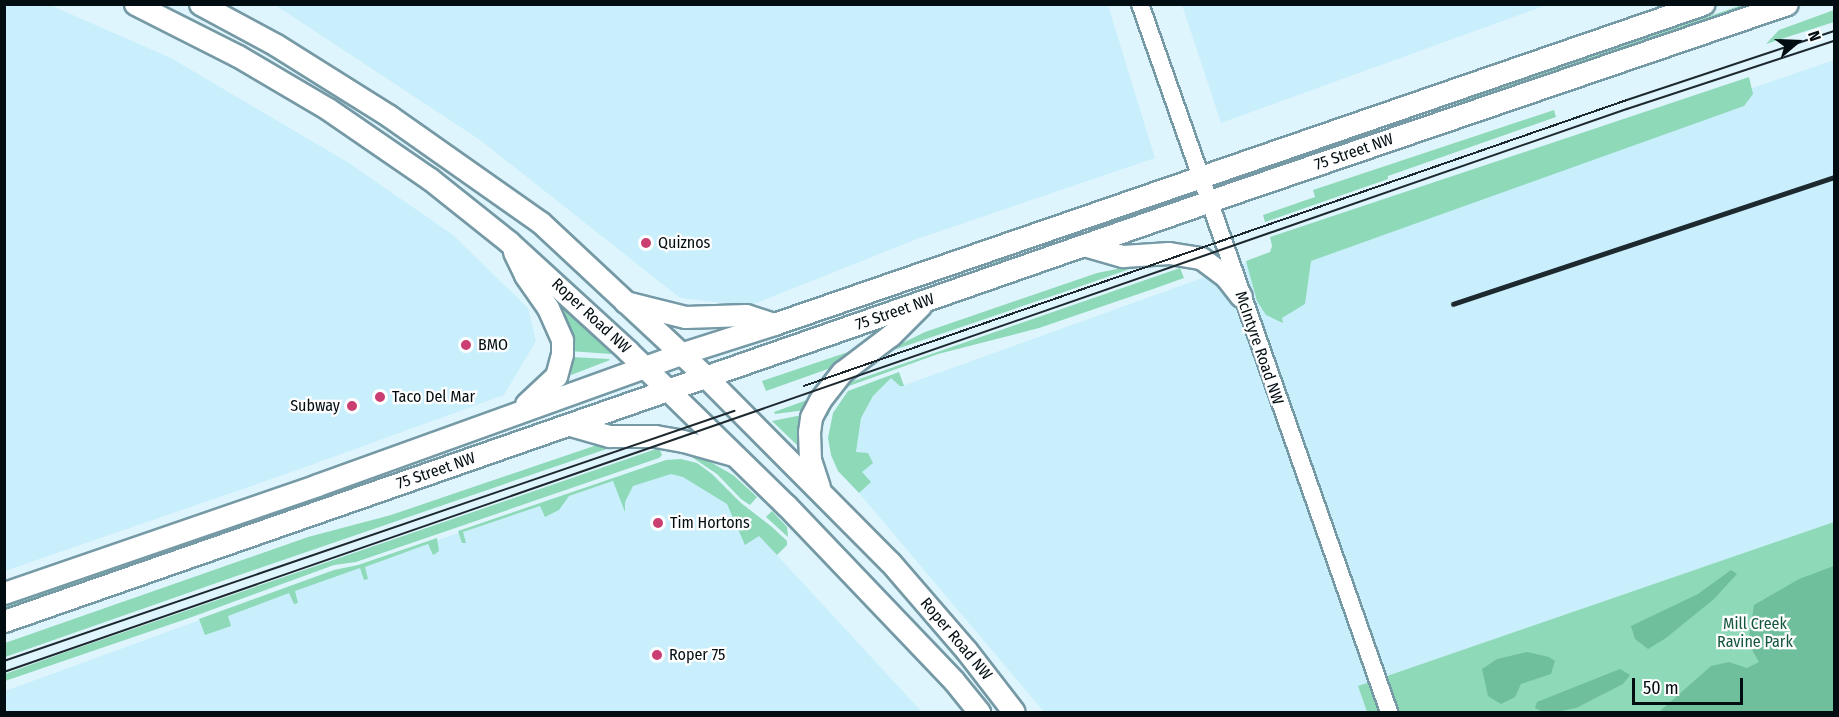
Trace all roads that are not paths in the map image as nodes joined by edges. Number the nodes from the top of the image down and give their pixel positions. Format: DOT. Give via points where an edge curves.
graph roads {
  1 [pos="135,4"];
  2 [pos="200,4"];
  3 [pos="1140,4"];
  4 [pos="1703,4"];
  5 [pos="1787,4"];
  6 [pos="1200,177"];
  7 [pos="1209,202"];
  8 [pos="508,242"];
  9 [pos="1087,246"];
  10 [pos="1241,296"];
  11 [pos="623,301"];
  12 [pos="926,301"];
  13 [pos="774,324"];
  14 [pos="680,354"];
  15 [pos="645,367"];
  16 [pos="705,376"];
  17 [pos="669,389"];
  18 [pos="512,415"];
  19 [pos="570,425"];
  20 [pos="738,457"];
  21 [pos="820,490"];
  22 [pos="4,593"];
  23 [pos="4,621"];
  24 [pos="1381,690"];
  25 [pos="979,712"];
  26 [pos="1014,712"];
  27 [pos="1389,712"];
  28 [pos="1395,712"];
  1 -- 8 [label="main road, Roper Road NW" via="328,109 430,179"];
  2 -- 11 [label="main road, Roper Road NW" via="320,72 471,172 540,222"];
  3 -- 6 [label="street, McIntyre Road NW"];
  4 -- 6 [label="main road, 75 Street NW"];
  5 -- 7 [label="main road, 75 Street NW"];
  6 -- 7 [label="street, McIntyre Road NW"];
  6 -- 13 [label="main road, 75 Street NW"];
  7 -- 9 [label="main road, 75 Street NW"];
  7 -- 10 [label="street, McIntyre Road NW"];
  8 -- 15 [label="main road, Roper Road NW"];
  8 -- 18 [label="main road" via="562,340 558,371 551,384"];
  9 -- 10 [label="main road" via="1123,256 1169,253 1201,258 1222,272"];
  9 -- 12 [label="main road, 75 Street NW"];
  10 -- 24 [label="street, McIntyre Road NW"];
  11 -- 13 [label="main road" via="685,317 746,315"];
  11 -- 14 [label="main road, Roper Road NW"];
  12 -- 16 [label="main road, 75 Street NW"];
  12 -- 21 [label="main road" via="891,335 842,372 820,400 809,432 810,460"];
  13 -- 14 [label="main road, 75 Street NW"];
  14 -- 15 [label="main road, 75 Street NW"];
  14 -- 16 [label="main road, Roper Road NW"];
  15 -- 17 [label="main road, Roper Road NW"];
  15 -- 18 [label="main road, 75 Street NW"];
  16 -- 17 [label="main road, 75 Street NW"];
  16 -- 21 [label="main road, Roper Road NW"];
  17 -- 19 [label="main road, 75 Street NW"];
  17 -- 20 [label="main road, Roper Road NW"];
  18 -- 22 [label="main road, 75 Street NW"];
  19 -- 20 [label="main road" via="609,436 655,436 683,441"];
  19 -- 23 [label="main road, 75 Street NW"];
  20 -- 25 [label="main road, Roper Road NW" via="860,580"];
  21 -- 26 [label="main road, Roper Road NW" via="890,562"];
  24 -- 27 [label="street, McIntyre Road NW"];
  24 -- 28 [label="street, McIntyre Road NW"];
}
